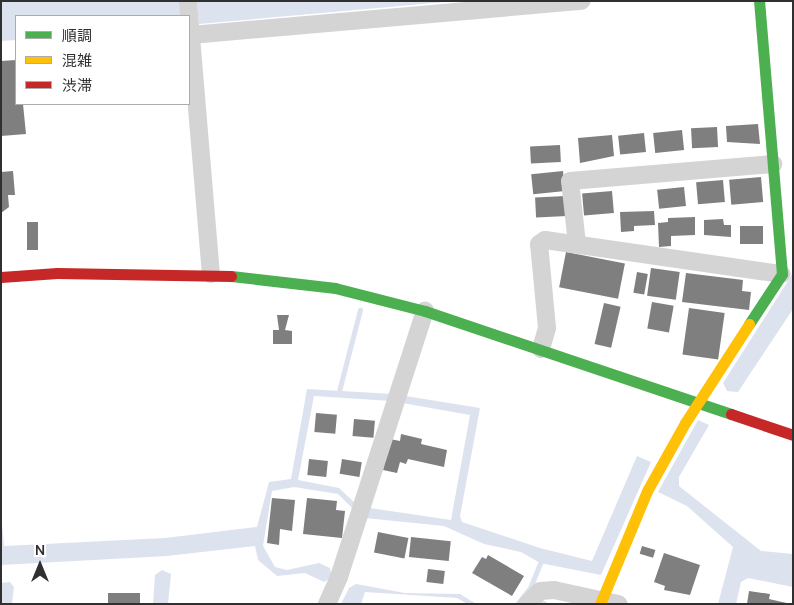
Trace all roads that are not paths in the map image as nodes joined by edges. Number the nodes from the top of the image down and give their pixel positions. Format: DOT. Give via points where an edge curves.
graph roads {
  1 [pos="582,1"];
  2 [pos="760,1"];
  3 [pos="189,5"];
  4 [pos="192,35"];
  5 [pos="773,164"];
  6 [pos="577,244"];
  7 [pos="212,274"];
  8 [pos="782,274"];
  9 [pos="1,277"];
  10 [pos="425,311"];
  11 [pos="541,349"];
  12 [pos="698,403"];
  13 [pos="793,435"];
  14 [pos="607,602"];
  15 [pos="327,604"];
  16 [pos="527,604"];
  1 -- 4 [label="street"];
  2 -- 5 [label="street"];
  3 -- 4 [label="street"];
  4 -- 7 [label="street"];
  5 -- 6 [label="street" via="570,181"];
  5 -- 8 [label="street"];
  6 -- 8 [label="street"];
  6 -- 11 [label="street" via="544,240 540,244 547,328"];
  7 -- 9 [label="street" via="57,273"];
  7 -- 10 [label="street" via="335,288"];
  8 -- 12 [label="street"];
  10 -- 11 [label="street"];
  10 -- 15 [label="street" via="399,399"];
  11 -- 12 [label="street"];
  12 -- 13 [label="street"];
  12 -- 14 [label="street" via="647,491"];
  14 -- 16 [label="street" via="554,590 540,591"];
}
